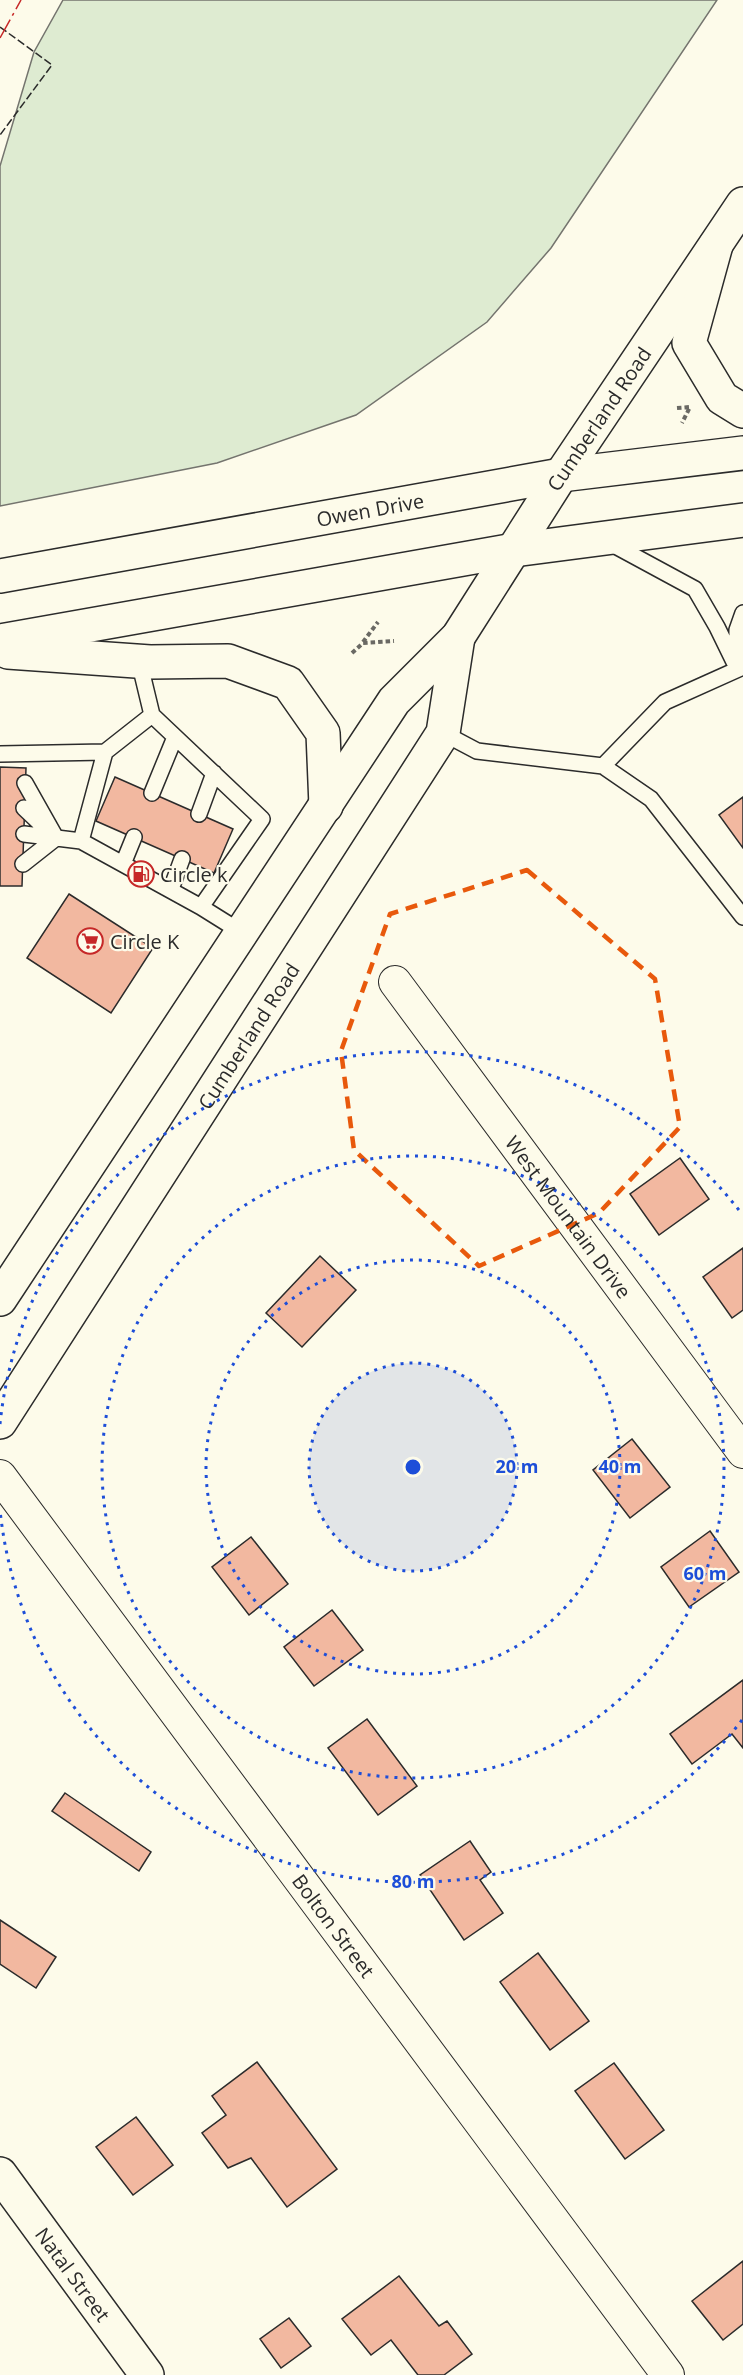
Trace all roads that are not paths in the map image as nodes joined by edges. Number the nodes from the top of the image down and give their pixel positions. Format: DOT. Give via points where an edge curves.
graph roads {
  1 [pos="743,204"];
  2 [pos="716,244"];
  3 [pos="743,411"];
  4 [pos="743,453"];
  5 [pos="561,475"];
  6 [pos="743,520"];
  7 [pos="599,538"];
  8 [pos="514,550"];
  9 [pos="0,576"];
  10 [pos="743,613"];
  11 [pos="458,637"];
  12 [pos="0,641"];
  13 [pos="0,651"];
  14 [pos="140,661"];
  15 [pos="740,668"];
  16 [pos="152,715"];
  17 [pos="443,733"];
  18 [pos="175,737"];
  19 [pos="105,752"];
  20 [pos="0,754"];
  21 [pos="603,766"];
  22 [pos="214,773"];
  23 [pos="26,783"];
  24 [pos="152,793"];
  25 [pos="326,806"];
  26 [pos="24,808"];
  27 [pos="199,814"];
  28 [pos="24,834"];
  29 [pos="134,837"];
  30 [pos="56,838"];
  31 [pos="81,841"];
  32 [pos="182,859"];
  33 [pos="23,864"];
  34 [pos="123,864"];
  35 [pos="171,889"];
  36 [pos="201,907"];
  37 [pos="743,917"];
  38 [pos="241,932"];
  39 [pos="394,982"];
  40 [pos="0,1299"];
  41 [pos="0,1422"];
  42 [pos="743,1452"];
  43 [pos="0,1476"];
  44 [pos="0,2174"];
  45 [pos="147,2375"];
  46 [pos="668,2375"];
  1 -- 2 [label="main road, Cumberland Road"];
  2 -- 3 [label="main road" via="689,343 722,398"];
  2 -- 5 [label="main road, Cumberland Road"];
  4 -- 5 [label="main road, Owen Drive"];
  5 -- 8 [label="main road, Cumberland Road"];
  5 -- 9 [label="main road, Owen Drive"];
  6 -- 7 [label="main road"];
  7 -- 8 [label="main road"];
  7 -- 15 [label="lane" via="694,589"];
  8 -- 11 [label="main road, Cumberland Road"];
  8 -- 12 [label="main road"];
  10 -- 15 [label="lane" via="737,630"];
  11 -- 17 [label="main road, Cumberland Road"];
  11 -- 25 [label="main road, Cumberland Road" via="394,701"];
  13 -- 14 [label="main road"];
  14 -- 16 [label="lane"];
  14 -- 25 [label="main road" via="228,661 288,683 323,732"];
  15 -- 21 [label="lane" via="664,702"];
  16 -- 18 [label="lane"];
  16 -- 19 [label="lane"];
  17 -- 21 [label="lane" via="477,751"];
  17 -- 41 [label="main road, Cumberland Road"];
  18 -- 22 [label="lane"];
  18 -- 24 [label="lane"];
  19 -- 20 [label="lane"];
  19 -- 31 [label="lane"];
  21 -- 37 [label="lane" via="651,799"];
  22 -- 27 [label="lane"];
  22 -- 36 [label="lane" via="262,819"];
  23 -- 30 [label="lane"];
  25 -- 38 [label="main road, Cumberland Road"];
  26 -- 30 [label="lane"];
  28 -- 30 [label="lane"];
  29 -- 34 [label="lane"];
  30 -- 31 [label="lane"];
  30 -- 33 [label="lane"];
  31 -- 34 [label="lane"];
  32 -- 35 [label="lane"];
  34 -- 35 [label="lane"];
  35 -- 36 [label="lane"];
  36 -- 38 [label="lane"];
  38 -- 40 [label="main road, Cumberland Road"];
  39 -- 42 [label="street, West Mountain Drive"];
  43 -- 46 [label="street, Bolton Street"];
  44 -- 45 [label="main road, Natal Street"];
}
